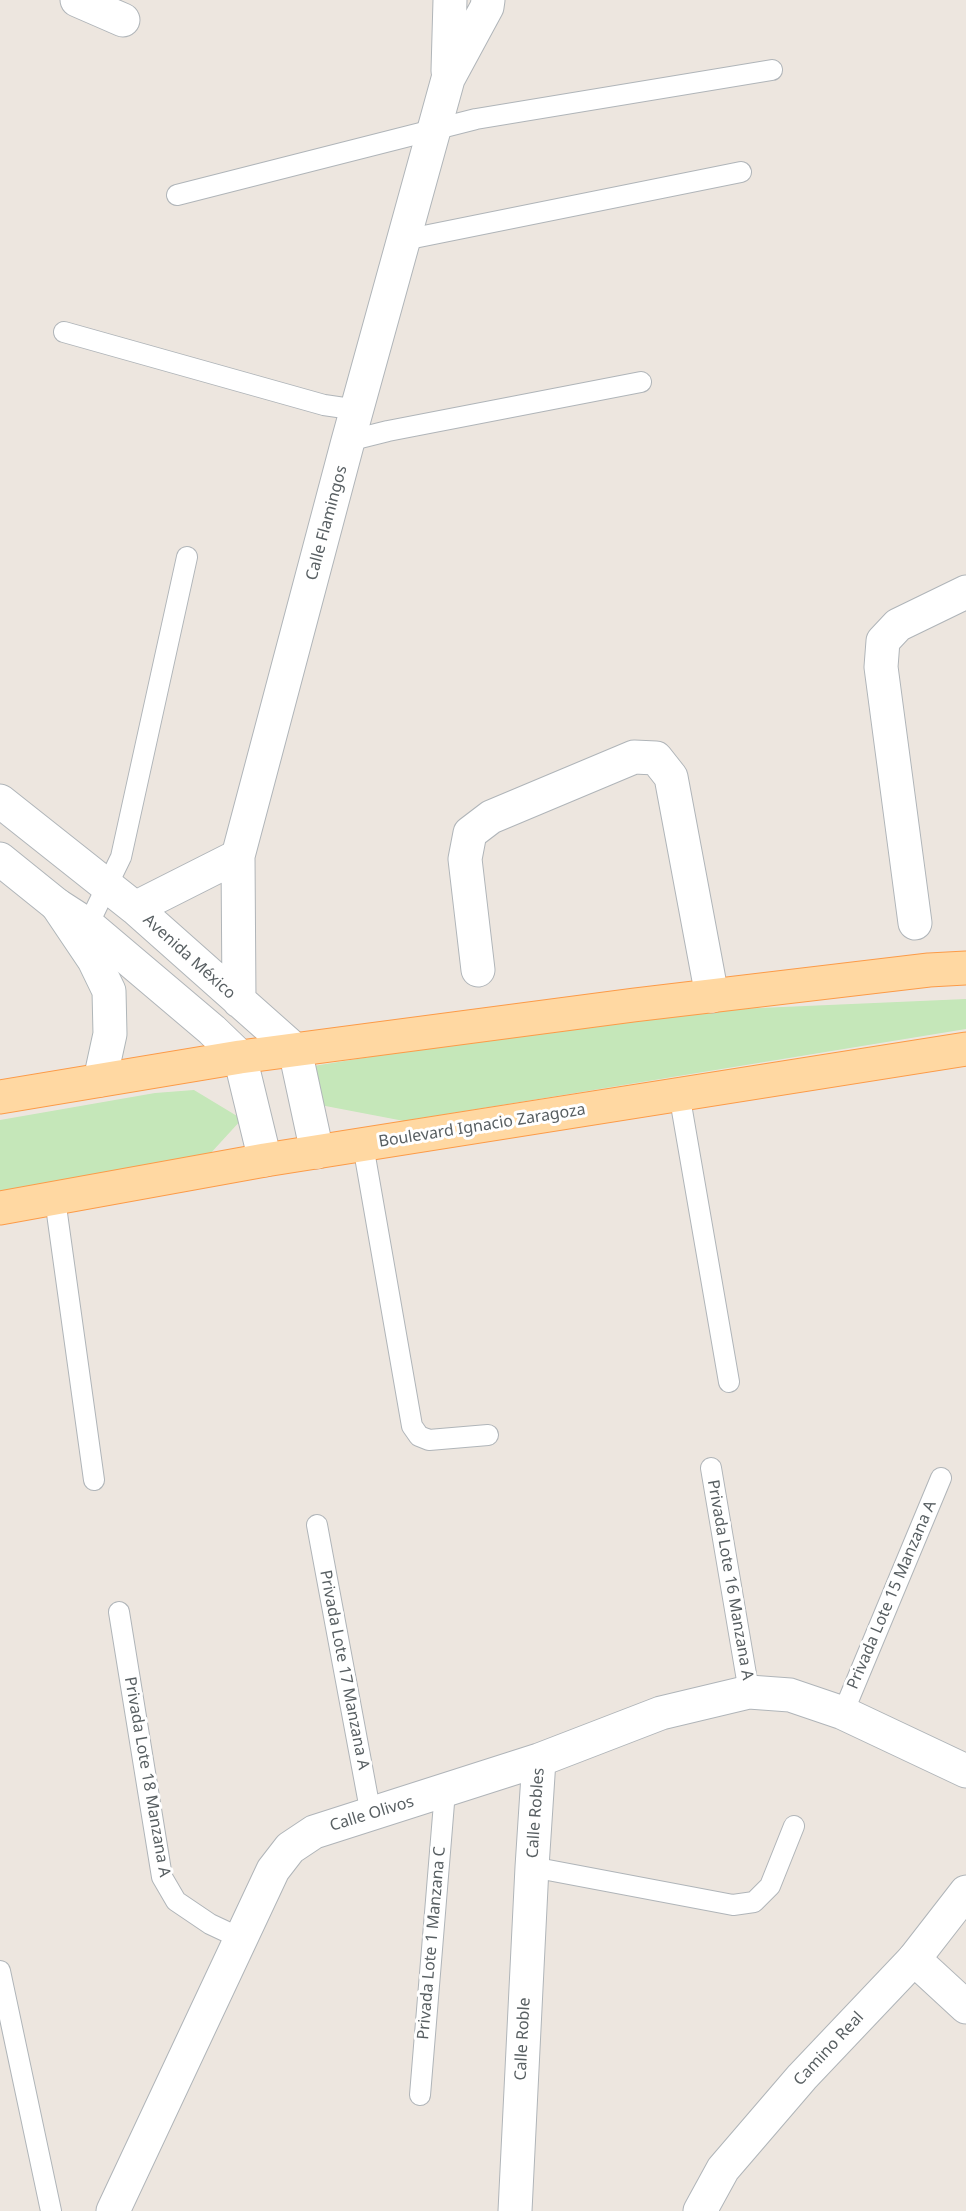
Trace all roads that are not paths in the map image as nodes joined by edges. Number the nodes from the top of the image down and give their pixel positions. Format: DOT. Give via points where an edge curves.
graph roads {
  1 [pos="77,0"];
  2 [pos="450,0"];
  3 [pos="488,0"];
  4 [pos="123,20"];
  5 [pos="772,70"];
  6 [pos="448,79"];
  7 [pos="434,130"];
  8 [pos="741,172"];
  9 [pos="177,195"];
  10 [pos="405,240"];
  11 [pos="64,332"];
  12 [pos="641,382"];
  13 [pos="358,410"];
  14 [pos="348,441"];
  15 [pos="187,557"];
  16 [pos="966,592"];
  17 [pos="0,801"];
  18 [pos="238,856"];
  19 [pos="0,859"];
  20 [pos="108,886"];
  21 [pos="57,905"];
  22 [pos="135,908"];
  23 [pos="915,923"];
  24 [pos="88,925"];
  25 [pos="966,968"];
  26 [pos="478,970"];
  27 [pos="712,996"];
  28 [pos="239,1001"];
  29 [pos="966,1049"];
  30 [pos="295,1050"];
  31 [pos="240,1057"];
  32 [pos="100,1080"];
  33 [pos="680,1094"];
  34 [pos="0,1097"];
  35 [pos="363,1145"];
  36 [pos="317,1152"];
  37 [pos="265,1160"];
  38 [pos="55,1199"];
  39 [pos="0,1208"];
  40 [pos="729,1382"];
  41 [pos="488,1435"];
  42 [pos="711,1468"];
  43 [pos="941,1478"];
  44 [pos="94,1480"];
  45 [pos="317,1525"];
  46 [pos="118,1612"];
  47 [pos="749,1692"];
  48 [pos="843,1713"];
  49 [pos="539,1760"];
  50 [pos="966,1771"];
  51 [pos="445,1791"];
  52 [pos="371,1815"];
  53 [pos="794,1826"];
  54 [pos="532,1867"];
  55 [pos="966,1892"];
  56 [pos="243,1939"];
  57 [pos="914,1959"];
  58 [pos="0,1971"];
  59 [pos="966,2007"];
  60 [pos="420,2095"];
  61 [pos="51,2211"];
  62 [pos="113,2211"];
  63 [pos="515,2211"];
  64 [pos="700,2211"];
  1 -- 4 [label="street"];
  2 -- 6 [label="street"];
  3 -- 6 [label="street"];
  5 -- 7 [label="lane" via="476,119"];
  6 -- 7 [label="street, Calle Flamingos"];
  7 -- 9 [label="lane"];
  7 -- 10 [label="street, Calle Flamingos"];
  8 -- 10 [label="lane"];
  10 -- 13 [label="street, Calle Flamingos"];
  11 -- 13 [label="lane" via="324,405"];
  12 -- 14 [label="lane"];
  13 -- 14 [label="street, Calle Flamingos"];
  14 -- 18 [label="street, Calle Flamingos"];
  15 -- 20 [label="lane" via="121,857"];
  16 -- 23 [label="street" via="898,625 883,641 881,667"];
  17 -- 20 [label="street, Avenida México"];
  18 -- 22 [label="street"];
  18 -- 28 [label="street, Calle Flamingos"];
  19 -- 21 [label="street"];
  20 -- 22 [label="street, Avenida México"];
  20 -- 24 [label="lane"];
  21 -- 24 [label="street"];
  21 -- 32 [label="street" via="94,960 109,991 110,1034"];
  22 -- 28 [label="street, Avenida México"];
  24 -- 31 [label="street"];
  25 -- 27 [label="main road"];
  26 -- 27 [label="street" via="465,859 470,833 491,817 634,757 656,758 671,777"];
  27 -- 30 [label="main road"];
  28 -- 30 [label="street, Avenida México"];
  29 -- 33 [label="main road, Boulevard Ignacio Zaragoza"];
  30 -- 31 [label="main road"];
  30 -- 36 [label="street"];
  31 -- 32 [label="main road"];
  31 -- 37 [label="street"];
  32 -- 34 [label="main road"];
  33 -- 35 [label="main road, Boulevard Ignacio Zaragoza"];
  33 -- 40 [label="lane"];
  35 -- 36 [label="main road, Boulevard Ignacio Zaragoza"];
  35 -- 41 [label="lane" via="412,1426 419,1436 429,1440"];
  36 -- 37 [label="main road, Boulevard Ignacio Zaragoza"];
  37 -- 38 [label="main road, Boulevard Ignacio Zaragoza"];
  38 -- 39 [label="main road, Boulevard Ignacio Zaragoza"];
  38 -- 44 [label="lane"];
  42 -- 47 [label="lane, Privada Lote 16 Manzana A"];
  43 -- 48 [label="lane, Privada Lote 15 Manzana A"];
  45 -- 52 [label="lane, Privada Lote 17 Manzana A"];
  46 -- 56 [label="lane, Privada Lote 18 Manzana A" via="162,1877 176,1901 210,1924"];
  47 -- 48 [label="street, Calle Olivos" via="790,1695"];
  47 -- 49 [label="street, Calle Olivos" via="661,1713"];
  48 -- 50 [label="street, Calle Olivos"];
  49 -- 51 [label="street, Calle Olivos"];
  49 -- 54 [label="street, Calle Robles"];
  51 -- 52 [label="street, Calle Olivos"];
  51 -- 60 [label="lane, Privada Lote 1 Manzana C"];
  52 -- 56 [label="street, Calle Olivos" via="314,1832 290,1848 273,1870"];
  53 -- 54 [label="lane" via="770,1886 754,1902 733,1905"];
  54 -- 63 [label="street, Calle Roble"];
  55 -- 57 [label="street, Camino Real"];
  56 -- 62 [label="street, Calle Olivos"];
  57 -- 59 [label="street"];
  57 -- 64 [label="street, Camino Real" via="802,2077 723,2169"];
  58 -- 61 [label="lane"];
}
